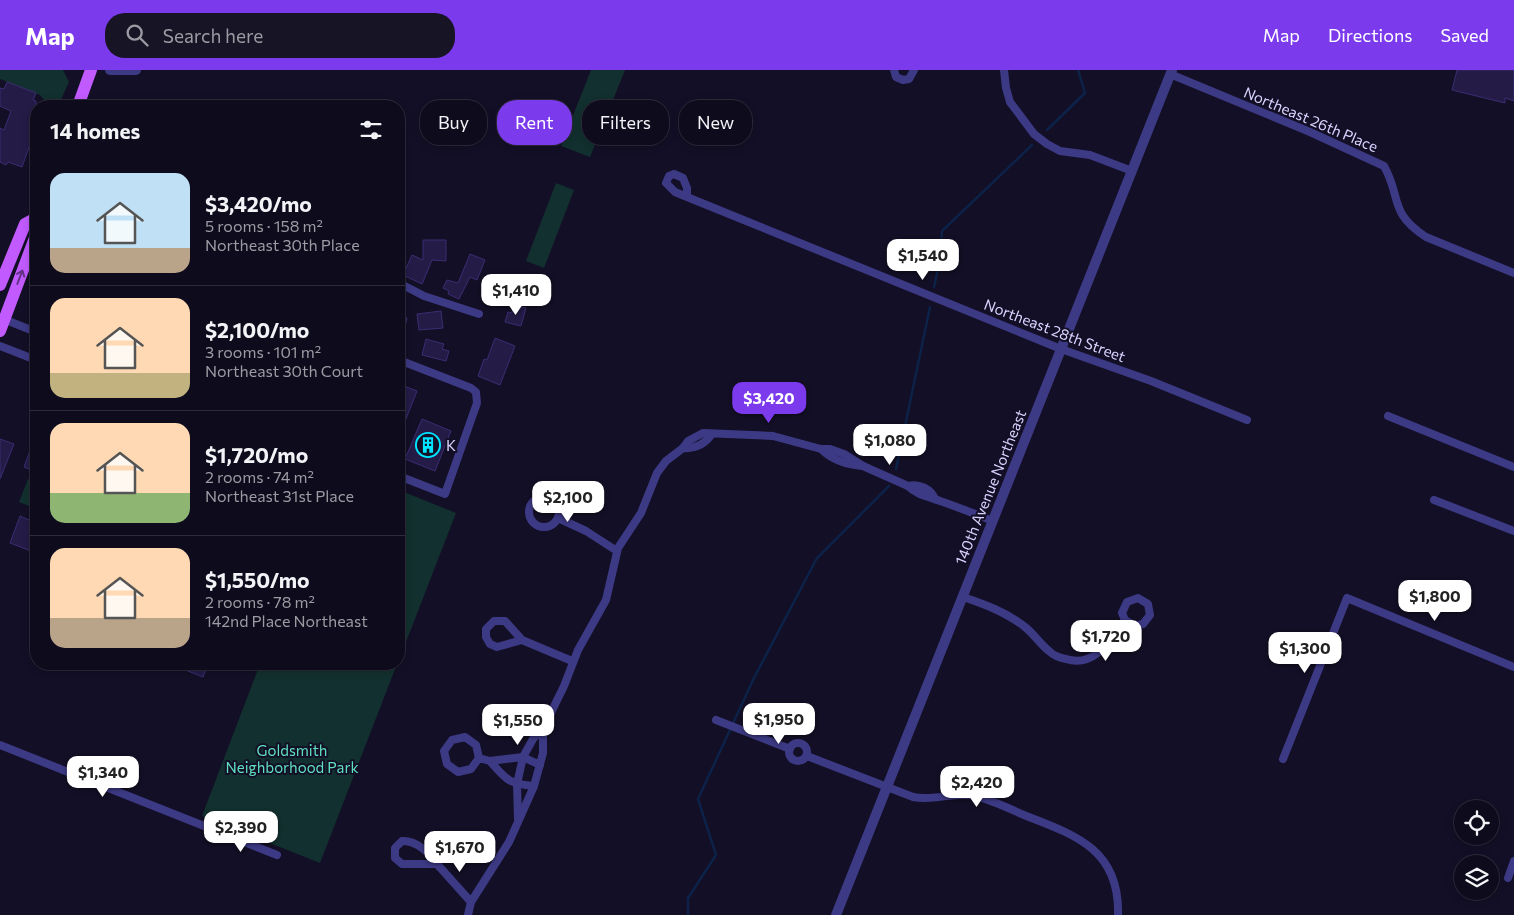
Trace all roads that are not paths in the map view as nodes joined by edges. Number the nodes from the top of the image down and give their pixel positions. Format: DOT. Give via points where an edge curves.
graph roads {
  1 [pos="91,70"];
  2 [pos="110,70"];
  3 [pos="136,70"];
  4 [pos="894,70"];
  5 [pos="914,70"];
  6 [pos="1004,70"];
  7 [pos="1171,72"];
  8 [pos="80,100"];
  9 [pos="1132,171"];
  10 [pos="686,197"];
  11 [pos="30,221"];
  12 [pos="30,250"];
  13 [pos="1514,273"];
  14 [pos="0,285"];
  15 [pos="405,287"];
  16 [pos="479,314"];
  17 [pos="1,323"];
  18 [pos="30,330"];
  19 [pos="0,346"];
  20 [pos="1061,349"];
  21 [pos="30,358"];
  22 [pos="405,362"];
  23 [pos="1388,416"];
  24 [pos="1247,420"];
  25 [pos="1514,466"];
  26 [pos="405,478"];
  27 [pos="1434,500"];
  28 [pos="558,518"];
  29 [pos="993,521"];
  30 [pos="1514,531"];
  31 [pos="617,551"];
  32 [pos="962,597"];
  33 [pos="1125,620"];
  34 [pos="522,640"];
  35 [pos="572,661"];
  36 [pos="1514,666"];
  37 [pos="716,720"];
  38 [pos="543,729"];
  39 [pos="0,746"];
  40 [pos="790,749"];
  41 [pos="807,756"];
  42 [pos="523,757"];
  43 [pos="479,758"];
  44 [pos="1283,759"];
  45 [pos="490,761"];
  46 [pos="540,765"];
  47 [pos="516,784"];
  48 [pos="534,786"];
  49 [pos="887,787"];
  50 [pos="518,819"];
  51 [pos="277,855"];
  52 [pos="1514,862"];
  53 [pos="437,864"];
  54 [pos="1508,878"];
  55 [pos="470,902"];
  56 [pos="468,915"];
  57 [pos="836,915"];
  58 [pos="1118,915"];
  1 -- 8 [label="main road"];
  2 -- 3 [label="street"];
  4 -- 5 [label="street" via="896,77 903,80 909,79"];
  6 -- 9 [label="street" via="1010,102 1034,134 1060,150 1090,155"];
  7 -- 9 [label="street, 140th Avenue Northeast"];
  7 -- 13 [label="street, Northeast 26th Place" via="1384,166 1398,208 1414,230"];
  9 -- 20 [label="street, 140th Avenue Northeast"];
  10 -- 20 [label="street, Northeast 28th Street"];
  11 -- 14 [label="main road" via="25,224"];
  17 -- 12 [label="main road, one-way"];
  15 -- 16 [label="street"];
  17 -- 18 [label="street"];
  19 -- 21 [label="street"];
  20 -- 24 [label="street, Northeast 28th Street"];
  20 -- 29 [label="street, 140th Avenue Northeast"];
  22 -- 26 [label="street" via="471,388 476,392 477,404 445,494"];
  23 -- 25 [label="street"];
  27 -- 30 [label="street"];
  28 -- 31 [label="street"];
  29 -- 31 [label="street" via="923,496 830,449 773,436 703,433 688,441 657,473 640,514"];
  29 -- 32 [label="street, 140th Avenue Northeast"];
  31 -- 35 [label="street" via="606,600"];
  32 -- 33 [label="street" via="1010,617 1049,651 1071,661 1099,653"];
  32 -- 49 [label="street, 140th Avenue Northeast"];
  34 -- 34 [label="street" via="497,648 487,640 486,628 494,621 505,621"];
  34 -- 35 [label="street"];
  35 -- 38 [label="street"];
  36 -- 44 [label="street" via="1347,598"];
  37 -- 40 [label="street"];
  38 -- 42 [label="street"];
  38 -- 46 [label="street"];
  39 -- 51 [label="street"];
  40 -- 41 [label="street" via="790,756 796,761"];
  40 -- 41 [label="street" via="797,743 803,745"];
  41 -- 49 [label="street"];
  42 -- 45 [label="street"];
  42 -- 46 [label="street"];
  42 -- 47 [label="street"];
  43 -- 43 [label="street" via="476,745 465,738 452,740 444,751 447,764 458,772 471,769"];
  43 -- 45 [label="street"];
  45 -- 47 [label="street"];
  46 -- 48 [label="street"];
  47 -- 48 [label="street"];
  47 -- 50 [label="street"];
  48 -- 50 [label="street"];
  49 -- 57 [label="street, 140th Avenue Northeast"];
  49 -- 58 [label="street" via="920,799 958,795 980,797 1078,838 1098,853 1112,875"];
  50 -- 55 [label="street" via="509,842"];
  52 -- 54 [label="street"];
  53 -- 53 [label="street" via="402,864 395,858 395,848 402,841 409,841 430,853"];
  53 -- 55 [label="street"];
  55 -- 56 [label="street"];
}
